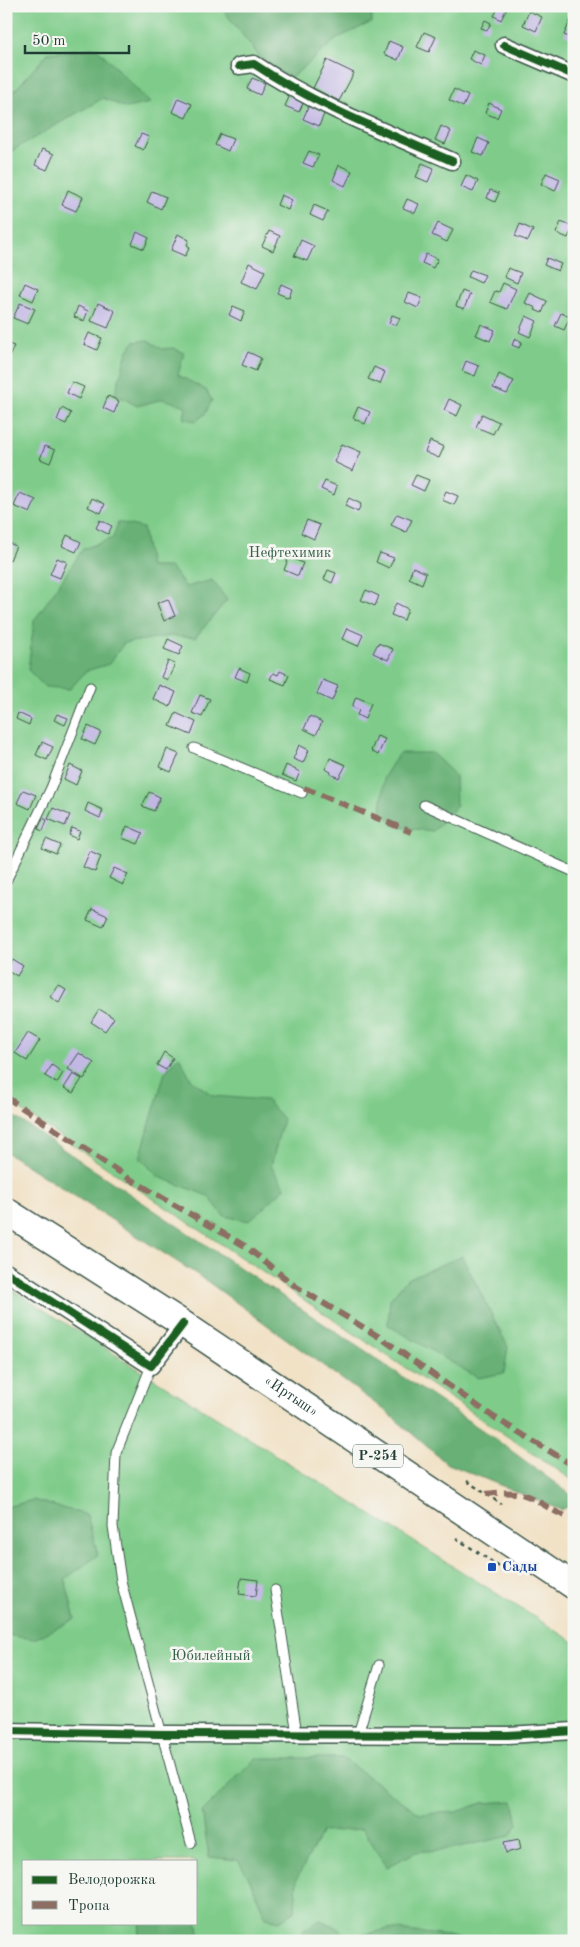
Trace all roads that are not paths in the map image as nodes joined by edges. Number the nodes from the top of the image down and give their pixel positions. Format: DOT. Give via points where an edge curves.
graph roads {
  1 [pos="504,45"];
  2 [pos="239,66"];
  3 [pos="574,75"];
  4 [pos="452,161"];
  5 [pos="90,687"];
  6 [pos="194,748"];
  7 [pos="302,793"];
  8 [pos="424,805"];
  9 [pos="574,872"];
  10 [pos="6,881"];
  11 [pos="6,1211"];
  12 [pos="6,1272"];
  13 [pos="183,1324"];
  14 [pos="152,1366"];
  15 [pos="574,1586"];
  16 [pos="275,1590"];
  17 [pos="379,1664"];
  18 [pos="6,1731"];
  19 [pos="574,1731"];
  20 [pos="161,1734"];
  21 [pos="297,1734"];
  22 [pos="358,1734"];
  23 [pos="191,1844"];
  1 -- 3 [label="street"];
  2 -- 4 [label="street" via="254,64 284,84 335,109"];
  5 -- 10 [label="lane" via="51,788"];
  6 -- 7 [label="lane"];
  8 -- 9 [label="lane"];
  11 -- 13 [label="main road, «Иртыш» / Р-254"];
  12 -- 14 [label="street"];
  13 -- 14 [label="street"];
  13 -- 15 [label="main road, «Иртыш» / Р-254"];
  14 -- 20 [label="lane" via="116,1453 113,1526 121,1581"];
  16 -- 21 [label="lane"];
  17 -- 22 [label="lane"];
  18 -- 20 [label="street"];
  19 -- 22 [label="street"];
  20 -- 21 [label="street"];
  20 -- 23 [label="lane"];
  21 -- 22 [label="street"];
}
